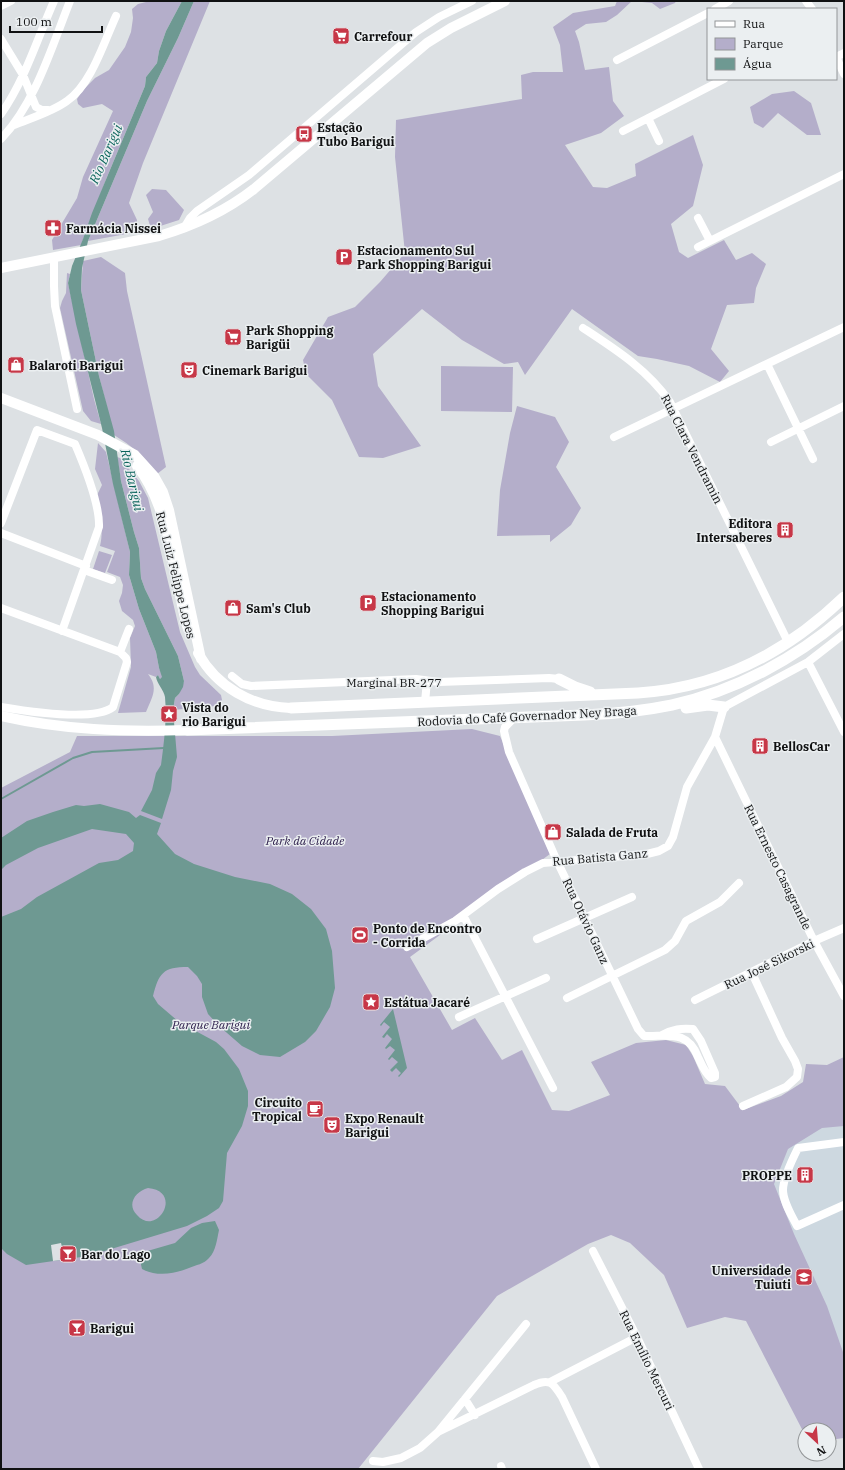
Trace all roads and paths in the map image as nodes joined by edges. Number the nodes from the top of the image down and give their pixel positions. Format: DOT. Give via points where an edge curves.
graph roads {
  1 [pos="11,1"];
  2 [pos="54,1"];
  3 [pos="70,1"];
  4 [pos="472,1"];
  5 [pos="505,1"];
  6 [pos="729,1"];
  7 [pos="1,6"];
  8 [pos="717,8"];
  9 [pos="707,14"];
  10 [pos="116,16"];
  11 [pos="1,39"];
  12 [pos="837,59"];
  13 [pos="616,60"];
  14 [pos="844,74"];
  15 [pos="23,75"];
  16 [pos="722,80"];
  17 [pos="32,95"];
  18 [pos="50,110"];
  19 [pos="1,114"];
  20 [pos="648,118"];
  21 [pos="14,125"];
  22 [pos="623,131"];
  23 [pos="1,139"];
  24 [pos="659,141"];
  25 [pos="844,174"];
  26 [pos="698,218"];
  27 [pos="184,228"];
  28 [pos="710,241"];
  29 [pos="698,247"];
  30 [pos="58,257"];
  31 [pos="1,268"];
  32 [pos="844,327"];
  33 [pos="583,328"];
  34 [pos="767,364"];
  35 [pos="1,398"];
  36 [pos="844,406"];
  37 [pos="77,409"];
  38 [pos="674,409"];
  39 [pos="798,429"];
  40 [pos="614,437"];
  41 [pos="771,442"];
  42 [pos="813,459"];
  43 [pos="1,523"];
  44 [pos="1,533"];
  45 [pos="85,568"];
  46 [pos="112,580"];
  47 [pos="844,596"];
  48 [pos="1,608"];
  49 [pos="844,617"];
  50 [pos="844,626"];
  51 [pos="129,629"];
  52 [pos="62,631"];
  53 [pos="824,633"];
  54 [pos="844,634"];
  55 [pos="788,642"];
  56 [pos="123,655"];
  57 [pos="808,662"];
  58 [pos="232,676"];
  59 [pos="559,680"];
  60 [pos="427,681"];
  61 [pos="599,694"];
  62 [pos="425,702"];
  63 [pos="1,707"];
  64 [pos="724,707"];
  65 [pos="291,708"];
  66 [pos="606,714"];
  67 [pos="1,716"];
  68 [pos="514,718"];
  69 [pos="188,730"];
  70 [pos="844,732"];
  71 [pos="715,737"];
  72 [pos="557,860"];
  73 [pos="739,883"];
  74 [pos="632,897"];
  75 [pos="464,915"];
  76 [pos="584,918"];
  77 [pos="844,928"];
  78 [pos="536,939"];
  79 [pos="814,941"];
  80 [pos="407,947"];
  81 [pos="752,973"];
  82 [pos="612,976"];
  83 [pos="546,978"];
  84 [pos="506,996"];
  85 [pos="844,996"];
  86 [pos="567,998"];
  87 [pos="695,1000"];
  88 [pos="459,1017"];
  89 [pos="662,1035"];
  90 [pos="553,1088"];
  91 [pos="743,1106"];
  92 [pos="844,1142"];
  93 [pos="844,1205"];
  94 [pos="593,1251"];
  95 [pos="526,1324"];
  96 [pos="637,1337"];
  97 [pos="550,1382"];
  98 [pos="465,1399"];
  99 [pos="475,1415"];
  100 [pos="438,1432"];
  101 [pos="373,1461"];
  102 [pos="596,1469"];
  103 [pos="699,1469"];
  1 -- 7 [label="street"];
  2 -- 15 [label="street"];
  3 -- 17 [label="street"];
  4 -- 27 [label="street" via="416,32 248,175 197,210"];
  5 -- 27 [label="main road" via="456,25 427,43 249,192 220,211"];
  6 -- 8 [label="street"];
  9 -- 13 [label="street"];
  10 -- 18 [label="street" via="88,78 68,101"];
  11 -- 15 [label="street"];
  12 -- 14 [label="street"];
  15 -- 17 [label="street"];
  15 -- 19 [label="street"];
  16 -- 20 [label="street"];
  17 -- 18 [label="street" via="36,107"];
  17 -- 21 [label="street"];
  18 -- 21 [label="street"];
  20 -- 22 [label="street"];
  20 -- 24 [label="street"];
  21 -- 23 [label="street"];
  25 -- 28 [label="street"];
  26 -- 28 [label="street"];
  27 -- 30 [label="main road" via="159,236"];
  28 -- 29 [label="street"];
  30 -- 31 [label="main road"];
  30 -- 37 [label="street" via="54,286 55,306"];
  32 -- 34 [label="street"];
  33 -- 38 [label="street, Rua Clara Vendramin" via="648,376"];
  34 -- 38 [label="street"];
  34 -- 39 [label="street"];
  35 -- 65 [label="main road, Rua Luiz Felippe Lopes" via="117,444 143,473 154,492 186,622 201,659 218,680 241,696 263,705"];
  36 -- 39 [label="street"];
  38 -- 40 [label="street"];
  38 -- 55 [label="street, Rua Clara Vendramin"];
  39 -- 41 [label="street"];
  39 -- 42 [label="street"];
  43 -- 45 [label="street" via="37,430 75,444 100,520"];
  44 -- 45 [label="street"];
  45 -- 46 [label="street"];
  45 -- 52 [label="street"];
  47 -- 55 [label="highway, Rodovia do Café Governador Ney Braga" via="816,622"];
  48 -- 52 [label="street"];
  49 -- 53 [label="highway, Rodovia do Café Governador Ney Braga"];
  50 -- 53 [label="highway"];
  51 -- 56 [label="street"];
  52 -- 56 [label="street"];
  53 -- 66 [label="highway, Rodovia do Café Governador Ney Braga" via="790,657 757,675 723,689 672,705"];
  54 -- 57 [label="street"];
  55 -- 61 [label="highway, Rodovia do Café Governador Ney Braga" via="750,664 702,683 672,690"];
  56 -- 63 [label="street" via="126,665 113,707 106,712 49,714"];
  57 -- 64 [label="street"];
  57 -- 70 [label="street"];
  58 -- 60 [label="street, Marginal BR-277" via="247,686 416,679"];
  59 -- 60 [label="street, Marginal BR-277" via="549,678"];
  59 -- 61 [label="highway"];
  60 -- 62 [label="street"];
  61 -- 62 [label="highway, Rodovia do Café Governador Ney Braga"];
  62 -- 65 [label="highway, Rodovia do Café Governador Ney Braga"];
  64 -- 66 [label="highway" via="700,705 654,712"];
  64 -- 71 [label="street, Rua Batista Ganz"];
  66 -- 68 [label="highway, Rodovia do Café Governador Ney Braga"];
  67 -- 69 [label="main road" via="81,729"];
  68 -- 69 [label="highway, Rodovia do Café Governador Ney Braga"];
  68 -- 72 [label="street, Rua Otávio Ganz" via="504,731 509,752"];
  71 -- 72 [label="street, Rua Batista Ganz" via="687,787 673,837 668,846 647,854"];
  71 -- 79 [label="street, Rua Ernesto Casagrande"];
  72 -- 75 [label="street, Rua Batista Ganz" via="543,863 525,872"];
  72 -- 76 [label="street, Rua Otávio Ganz"];
  73 -- 82 [label="street" via="720,902 686,921 669,948"];
  74 -- 76 [label="street"];
  75 -- 80 [label="street, Rua Batista Ganz"];
  75 -- 84 [label="street"];
  76 -- 78 [label="street"];
  76 -- 82 [label="street, Rua Otávio Ganz"];
  77 -- 79 [label="street, Rua José Sikorski"];
  79 -- 81 [label="street, Rua José Sikorski"];
  79 -- 85 [label="street, Rua Ernesto Casagrande"];
  81 -- 87 [label="street, Rua José Sikorski"];
  81 -- 91 [label="street" via="798,1069 797,1077 786,1087"];
  82 -- 86 [label="street"];
  82 -- 89 [label="street, Rua Otávio Ganz" via="638,1029 644,1036"];
  83 -- 84 [label="street"];
  84 -- 88 [label="street"];
  84 -- 90 [label="street"];
  89 -- 89 [label="street" via="680,1036 688,1042 697,1052 706,1073 711,1078 714,1077 715,1073 693,1029 681,1028"];
  92 -- 93 [label="street" via="798,1148 783,1189 797,1226"];
  94 -- 96 [label="street, Rua Emílio Mercuri"];
  95 -- 98 [label="street"];
  96 -- 97 [label="street"];
  96 -- 103 [label="street, Rua Emílio Mercuri"];
  97 -- 99 [label="street" via="538,1383"];
  97 -- 102 [label="street" via="562,1397"];
  98 -- 99 [label="street"];
  98 -- 100 [label="street"];
  99 -- 100 [label="street"];
  100 -- 101 [label="street" via="420,1448 401,1458 383,1462"];
}
